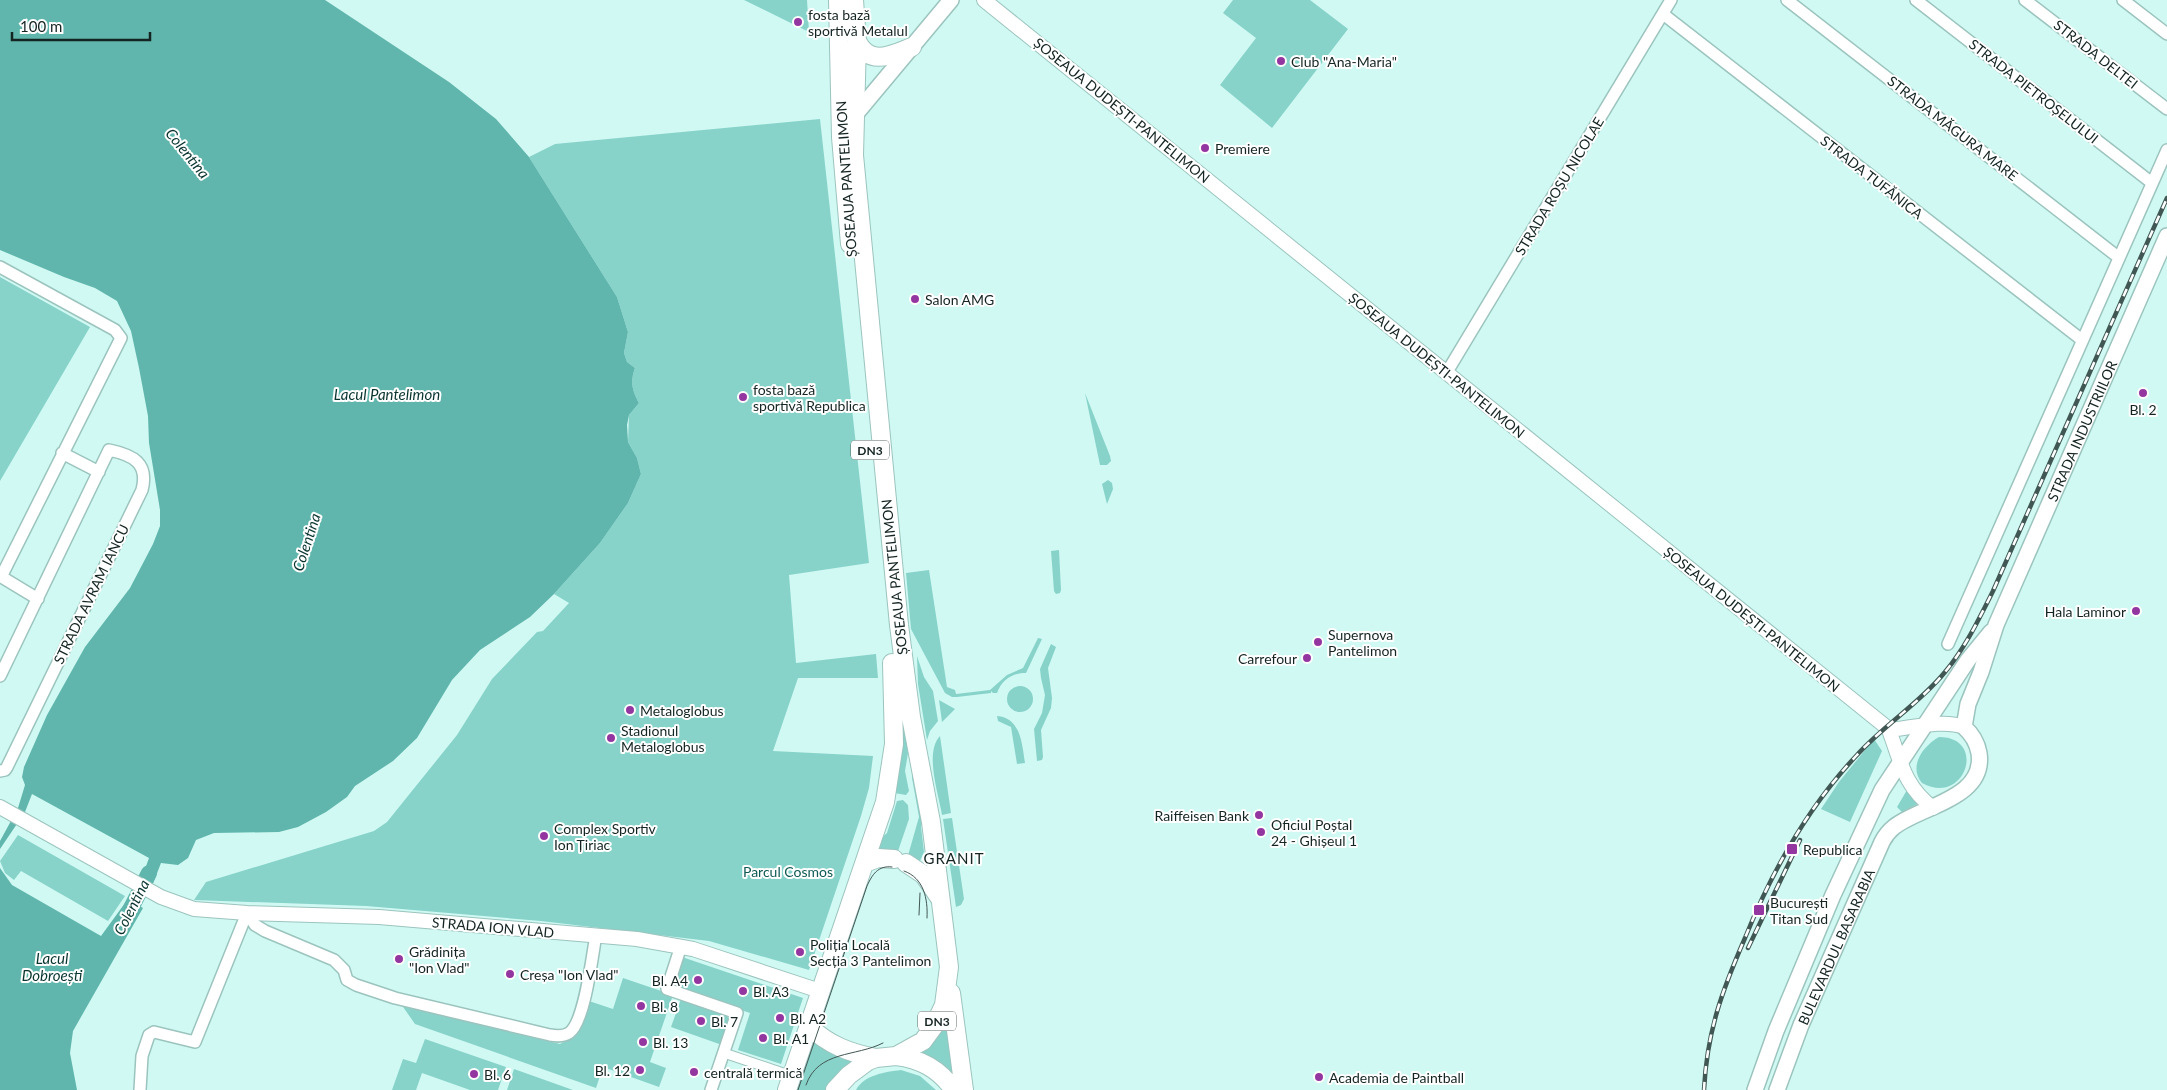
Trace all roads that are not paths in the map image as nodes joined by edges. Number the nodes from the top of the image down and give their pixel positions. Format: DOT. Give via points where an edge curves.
graph roads {
  1 [pos="838,0"];
  2 [pos="854,0"];
  3 [pos="951,0"];
  4 [pos="984,0"];
  5 [pos="1671,0"];
  6 [pos="1788,0"];
  7 [pos="1916,0"];
  8 [pos="2025,0"];
  9 [pos="2123,0"];
  10 [pos="1663,14"];
  11 [pos="2167,34"];
  12 [pos="857,41"];
  13 [pos="912,47"];
  14 [pos="840,103"];
  15 [pos="2167,109"];
  16 [pos="855,116"];
  17 [pos="841,137"];
  18 [pos="2167,150"];
  19 [pos="2152,183"];
  20 [pos="2167,236"];
  21 [pos="2118,257"];
  22 [pos="0,267"];
  23 [pos="2082,340"];
  24 [pos="1447,372"];
  25 [pos="62,454"];
  26 [pos="99,472"];
  27 [pos="0,577"];
  28 [pos="38,599"];
  29 [pos="1996,625"];
  30 [pos="1948,644"];
  31 [pos="0,676"];
  32 [pos="1924,726"];
  33 [pos="1964,727"];
  34 [pos="1889,730"];
  35 [pos="1900,760"];
  36 [pos="0,771"];
  37 [pos="1933,808"];
  38 [pos="5,812"];
  39 [pos="865,863"];
  40 [pos="943,904"];
  41 [pos="247,913"];
  42 [pos="596,935"];
  43 [pos="680,946"];
  44 [pos="949,967"];
  45 [pos="820,991"];
  46 [pos="809,1026"];
  47 [pos="724,1052"];
  48 [pos="896,1056"];
  49 [pos="876,1058"];
  50 [pos="789,1083"];
  51 [pos="140,1090"];
  52 [pos="711,1090"];
  53 [pos="835,1090"];
  54 [pos="954,1090"];
  55 [pos="964,1090"];
  56 [pos="1755,1090"];
  57 [pos="1777,1090"];
  1 -- 14 [label="main road, ȘOSEAUA PANTELIMON / DN3"];
  2 -- 12 [label="main road, ȘOSEAUA PANTELIMON / DN3"];
  3 -- 13 [label="main road"];
  4 -- 24 [label="street, ȘOSEAUA DUDEȘTI-PANTELIMON"];
  5 -- 10 [label="street, STRADA ROȘU NICOLAE"];
  6 -- 21 [label="street, STRADA MĂGURA MARE"];
  7 -- 19 [label="street, STRADA PIETROȘELULUI"];
  8 -- 15 [label="street, STRADA DELTEI"];
  9 -- 11 [label="street"];
  10 -- 23 [label="street, STRADA TUFĂNICA"];
  10 -- 24 [label="street, STRADA ROȘU NICOLAE"];
  12 -- 13 [label="main road" via="864,53 872,56 888,56"];
  12 -- 16 [label="main road, ȘOSEAUA PANTELIMON / DN3"];
  13 -- 16 [label="main road"];
  14 -- 16 [label="main road"];
  14 -- 17 [label="main road, ȘOSEAUA PANTELIMON / DN3"];
  16 -- 17 [label="main road"];
  16 -- 40 [label="main road, ȘOSEAUA PANTELIMON / DN3" via="854,155 899,625"];
  17 -- 39 [label="main road, ȘOSEAUA PANTELIMON / DN3" via="894,696 894,744 885,802"];
  18 -- 19 [label="street"];
  19 -- 21 [label="street"];
  20 -- 29 [label="main road, STRADA INDUSTRIILOR"];
  21 -- 23 [label="street"];
  22 -- 25 [label="street" via="115,330 121,338"];
  23 -- 30 [label="street"];
  24 -- 34 [label="street, ȘOSEAUA DUDEȘTI-PANTELIMON"];
  25 -- 26 [label="street"];
  25 -- 27 [label="street"];
  26 -- 28 [label="street, STRADA AVRAM IANCU"];
  26 -- 36 [label="street, STRADA AVRAM IANCU" via="109,450 133,458 141,466 142,490 7,767"];
  27 -- 28 [label="street"];
  28 -- 31 [label="street, STRADA AVRAM IANCU"];
  29 -- 32 [label="main road, STRADA INDUSTRIILOR"];
  29 -- 33 [label="main road, STRADA INDUSTRIILOR" via="1968,704"];
  32 -- 33 [label="street" via="1951,724"];
  32 -- 34 [label="street"];
  32 -- 35 [label="main road, STRADA INDUSTRIILOR"];
  33 -- 37 [label="main road, BULEVARDUL BASARABIA" via="1975,739 1980,757 1978,768 1966,788"];
  34 -- 35 [label="street"];
  35 -- 37 [label="street" via="1912,789"];
  35 -- 56 [label="main road, BULEVARDUL BASARABIA" via="1876,801 1833,895"];
  37 -- 57 [label="main road, BULEVARDUL BASARABIA" via="1902,821 1886,834 1801,1026"];
  38 -- 41 [label="street, STRADA ION VLAD" via="161,897 194,909"];
  39 -- 40 [label="main road" via="878,858 917,869"];
  39 -- 45 [label="main road, ȘOSEAUA PANTELIMON / DN3"];
  40 -- 44 [label="main road, ȘOSEAUA PANTELIMON / DN3"];
  41 -- 42 [label="street, STRADA ION VLAD" via="379,917"];
  41 -- 42 [label="street" via="255,925 264,930 334,960 344,970 347,980 356,985 395,998 550,1036 566,1035 577,1024"];
  41 -- 51 [label="street" via="195,1042 154,1032 149,1035 142,1056"];
  42 -- 43 [label="street, STRADA ION VLAD"];
  43 -- 45 [label="street, STRADA ION VLAD"];
  43 -- 47 [label="street" via="667,988 737,1013"];
  44 -- 48 [label="main road, ȘOSEAUA PANTELIMON / DN3" via="940,1016 923,1041"];
  44 -- 55 [label="main road"];
  45 -- 46 [label="main road, ȘOSEAUA PANTELIMON / DN3"];
  46 -- 49 [label="main road" via="842,1049"];
  46 -- 50 [label="main road, ȘOSEAUA PANTELIMON / DN3"];
  47 -- 50 [label="street"];
  47 -- 52 [label="street"];
  48 -- 49 [label="main road, ȘOSEAUA PANTELIMON / DN3"];
  48 -- 54 [label="main road" via="929,1066"];
  49 -- 53 [label="main road, ȘOSEAUA PANTELIMON / DN3" via="857,1068"];
}
